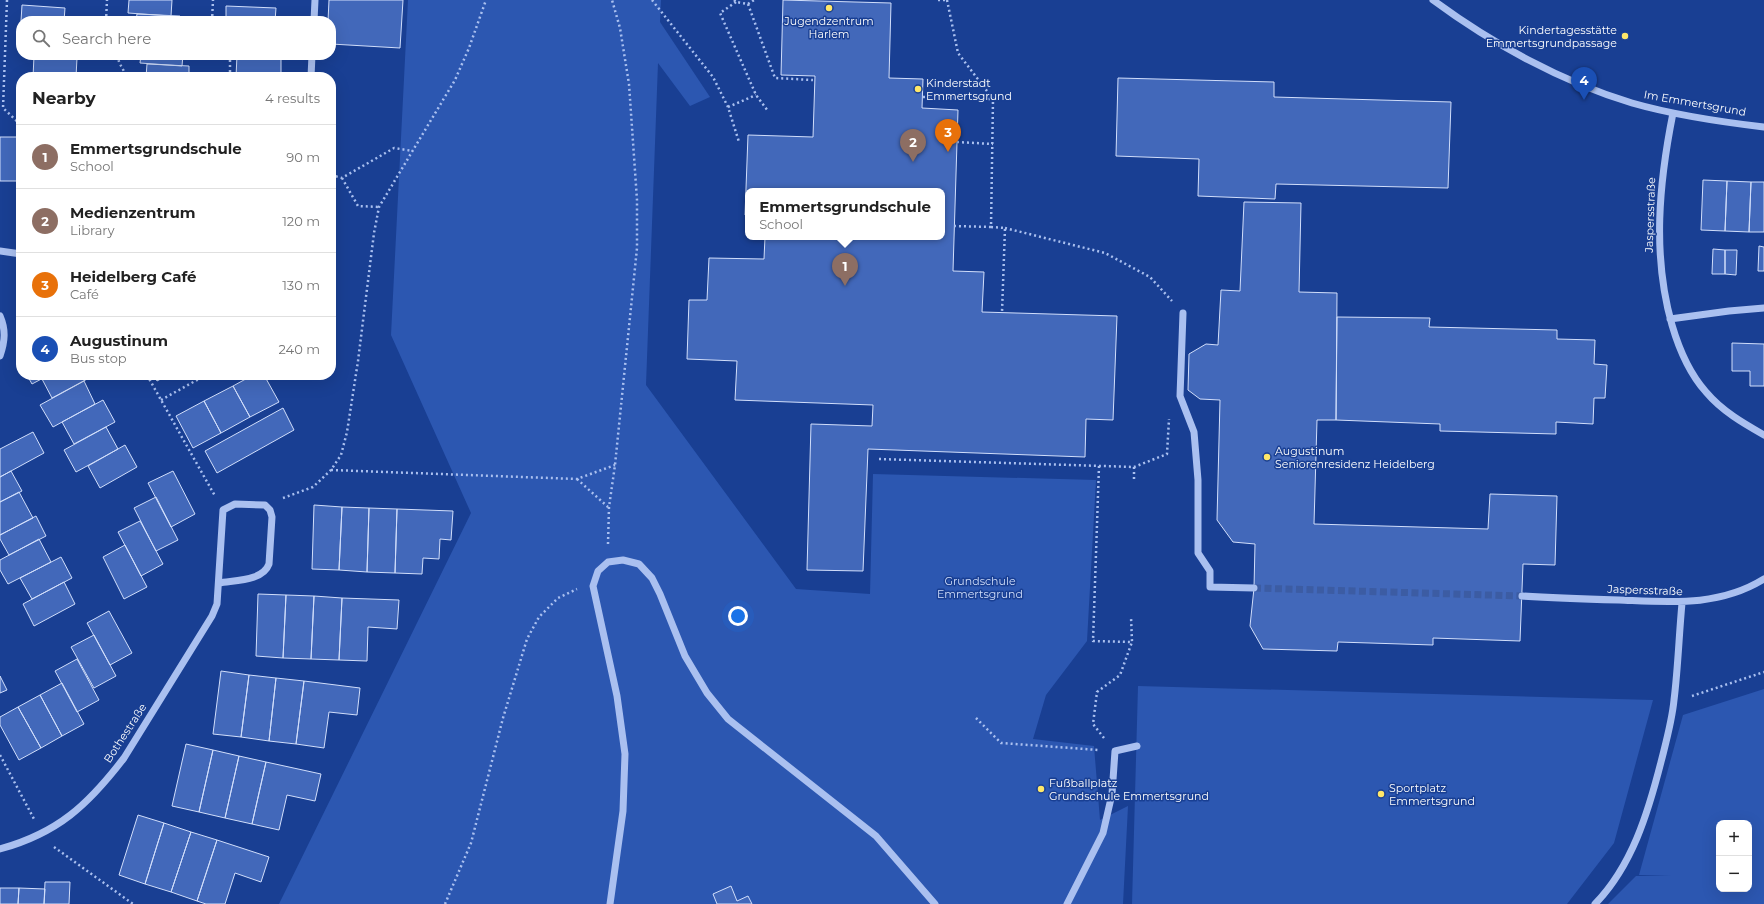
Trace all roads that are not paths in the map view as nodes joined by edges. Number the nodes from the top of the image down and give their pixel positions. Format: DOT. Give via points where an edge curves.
graph roads {
  1 [pos="315,0"];
  2 [pos="1433,0"];
  3 [pos="314,16"];
  4 [pos="312,60"];
  5 [pos="312,72"];
  6 [pos="1673,112"];
  7 [pos="1764,126"];
  8 [pos="0,251"];
  9 [pos="16,253"];
  10 [pos="1764,308"];
  11 [pos="1183,313"];
  12 [pos="0,316"];
  13 [pos="1670,319"];
  14 [pos="0,356"];
  15 [pos="1764,435"];
  16 [pos="1764,579"];
  17 [pos="219,583"];
  18 [pos="1254,588"];
  19 [pos="1522,596"];
  20 [pos="1682,603"];
  21 [pos="1137,746"];
  22 [pos="0,849"];
  23 [pos="610,904"];
  24 [pos="935,904"];
  25 [pos="1067,904"];
  26 [pos="1595,904"];
  1 -- 3 [label="street"];
  2 -- 6 [label="street, Im Emmertsgrund" via="1505,46 1576,82 1632,103"];
  4 -- 5 [label="street"];
  6 -- 7 [label="street, Im Emmertsgrund"];
  6 -- 13 [label="street, Jaspersstraße" via="1664,154 1659,205 1659,254"];
  8 -- 9 [label="street"];
  10 -- 13 [label="street"];
  11 -- 18 [label="street" via="1180,396 1194,432 1198,480 1198,553 1210,571 1210,587"];
  12 -- 14 [label="street" via="5,328 5,338"];
  13 -- 15 [label="street, Jaspersstraße" via="1688,367 1706,393 1738,420"];
  16 -- 20 [label="street, Jaspersstraße" via="1750,588 1715,598"];
  17 -- 17 [label="street, Bothestraße" via="223,510 235,504 265,505 272,517 267,571 260,576"];
  17 -- 22 [label="street, Bothestraße" via="217,604 212,616 124,758 88,801 66,820 42,834"];
  19 -- 20 [label="street, Jaspersstraße"];
  20 -- 26 [label="street" via="1674,701 1653,791 1636,842 1620,871"];
  21 -- 25 [label="street" via="1115,751 1112,794 1103,833"];
  23 -- 24 [label="street" via="623,811 625,754 617,696 593,586 598,571 608,562 623,560 638,564 652,578 685,656 707,693 728,719 876,836"];
}
